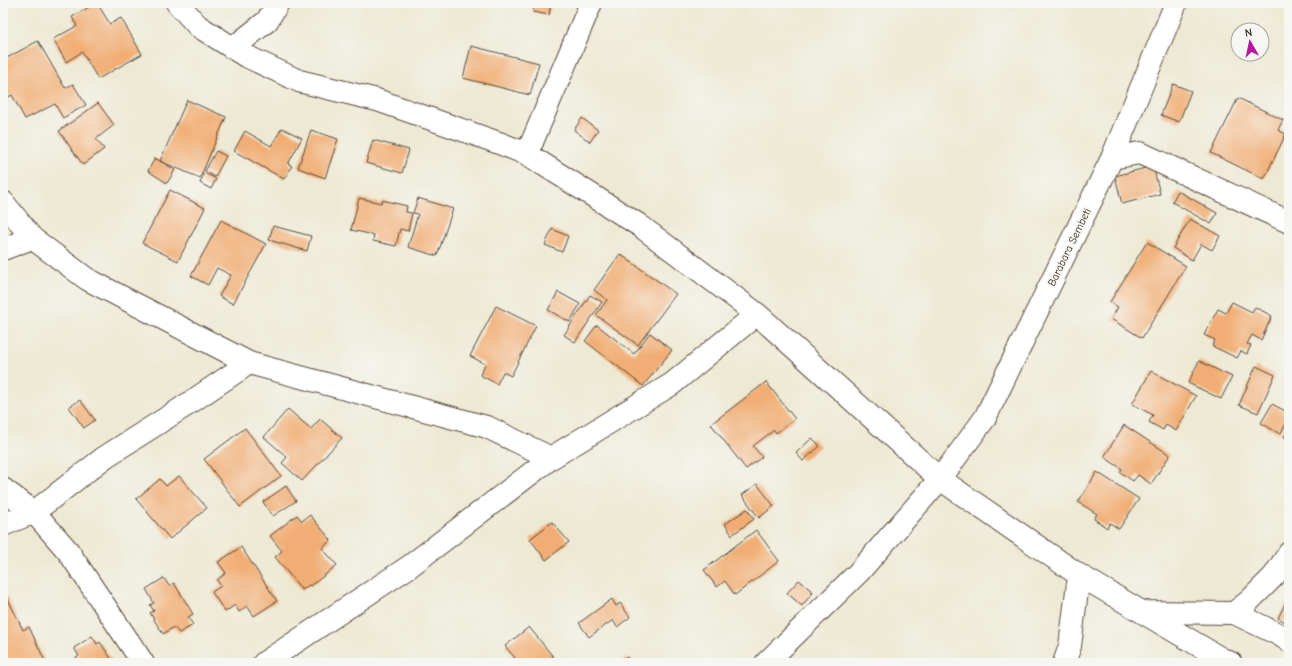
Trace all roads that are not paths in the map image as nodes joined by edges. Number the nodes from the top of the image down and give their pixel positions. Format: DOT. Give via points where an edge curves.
graph roads {
  1 [pos="177,3"];
  2 [pos="278,3"];
  3 [pos="592,3"];
  4 [pos="1176,3"];
  5 [pos="233,48"];
  6 [pos="527,154"];
  7 [pos="1112,158"];
  8 [pos="3,202"];
  9 [pos="1289,222"];
  10 [pos="32,238"];
  11 [pos="3,249"];
  12 [pos="757,314"];
  13 [pos="249,363"];
  14 [pos="552,458"];
  15 [pos="940,479"];
  16 [pos="3,489"];
  17 [pos="34,512"];
  18 [pos="3,525"];
  19 [pos="1289,553"];
  20 [pos="1079,575"];
  21 [pos="1142,612"];
  22 [pos="1234,613"];
  23 [pos="1289,641"];
  24 [pos="277,659"];
  25 [pos="143,663"];
  26 [pos="766,663"];
  27 [pos="1064,663"];
  28 [pos="1231,663"];
  1 -- 5 [label="street" via="198,26"];
  2 -- 5 [label="street" via="267,21"];
  3 -- 6 [label="street"];
  4 -- 7 [label="street, Barabara Sembeti"];
  5 -- 6 [label="street" via="299,81 378,100"];
  6 -- 12 [label="street" via="639,225"];
  7 -- 9 [label="street" via="1140,153"];
  7 -- 15 [label="street, Barabara Sembeti" via="985,418"];
  8 -- 10 [label="street"];
  10 -- 11 [label="street"];
  10 -- 13 [label="street" via="87,279"];
  12 -- 14 [label="street" via="672,384"];
  12 -- 15 [label="street"];
  13 -- 14 [label="street" via="487,427"];
  13 -- 17 [label="street" via="105,457"];
  14 -- 24 [label="street" via="410,566"];
  15 -- 20 [label="street"];
  15 -- 26 [label="street, Barabara Sembeti" via="858,573"];
  16 -- 17 [label="street"];
  17 -- 18 [label="street"];
  17 -- 25 [label="street" via="68,551"];
  19 -- 22 [label="street" via="1274,576"];
  20 -- 21 [label="street"];
  20 -- 27 [label="street" via="1070,646"];
  21 -- 22 [label="street"];
  21 -- 28 [label="street"];
  22 -- 23 [label="street" via="1280,634"];
}
